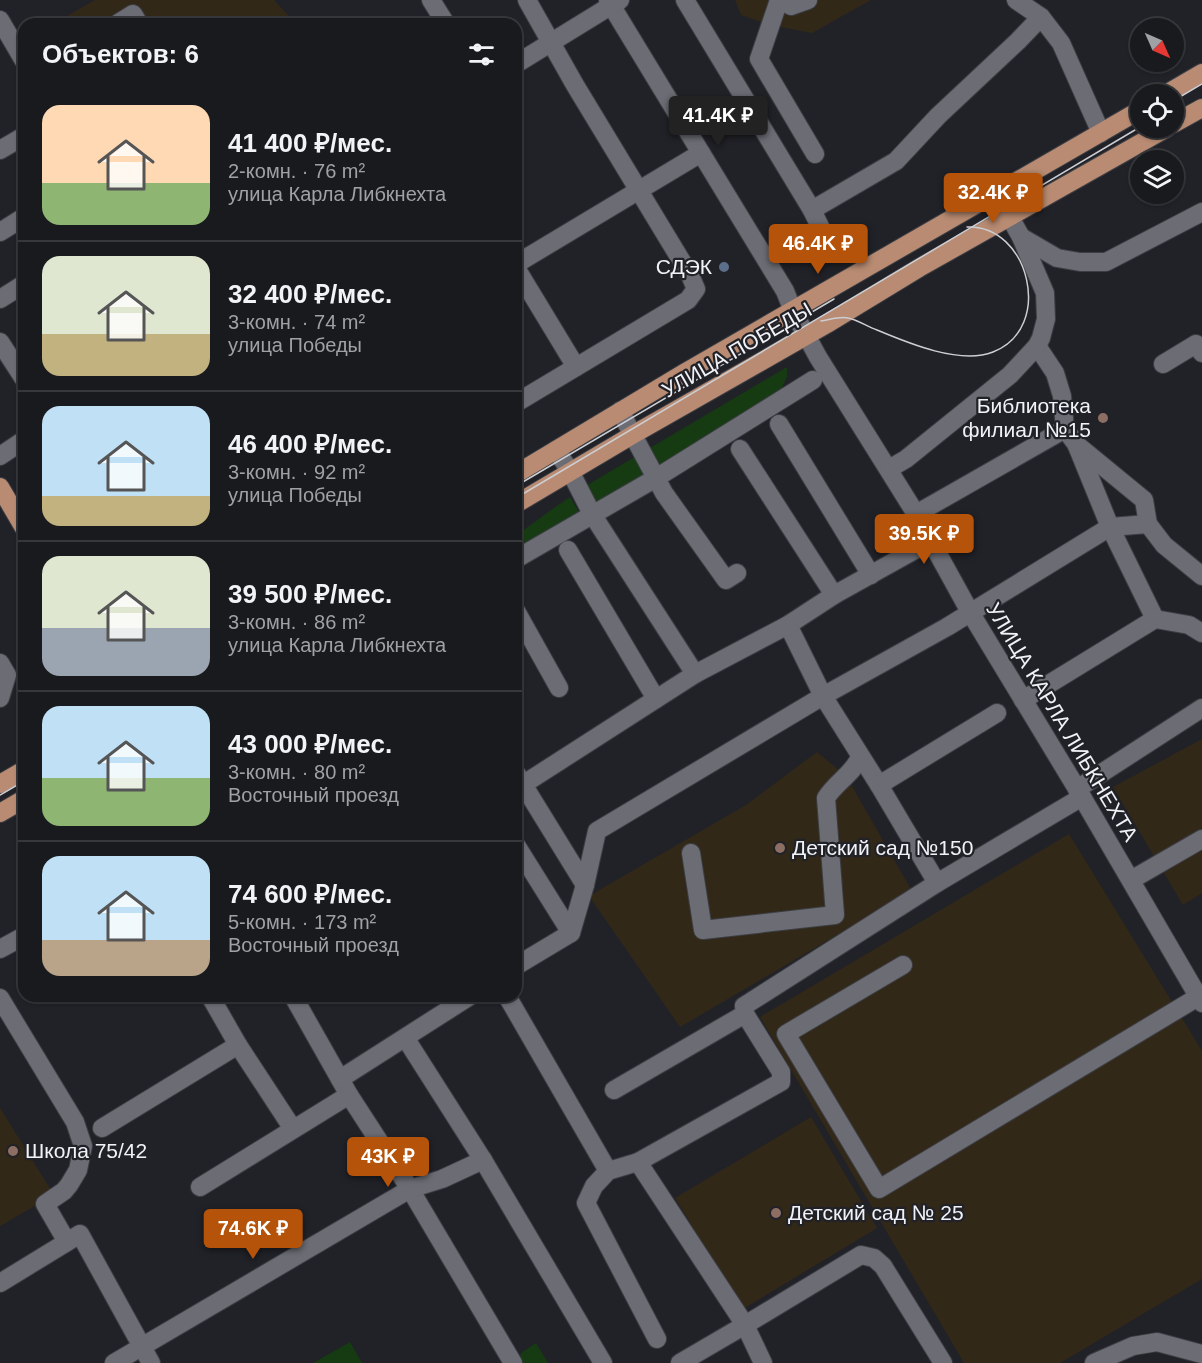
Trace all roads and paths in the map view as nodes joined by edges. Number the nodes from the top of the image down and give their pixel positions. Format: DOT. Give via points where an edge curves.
graph roads {
  1 [pos="431,0"];
  2 [pos="527,0"];
  3 [pos="685,0"];
  4 [pos="780,0"];
  5 [pos="808,0"];
  6 [pos="1016,0"];
  7 [pos="613,2"];
  8 [pos="442,18"];
  9 [pos="1041,18"];
  10 [pos="0,20"];
  11 [pos="551,43"];
  12 [pos="18,51"];
  13 [pos="522,60"];
  14 [pos="1202,73"];
  15 [pos="1183,84"];
  16 [pos="1202,108"];
  17 [pos="1130,116"];
  18 [pos="1184,118"];
  19 [pos="1101,133"];
  20 [pos="1150,138"];
  21 [pos="18,140"];
  22 [pos="0,150"];
  23 [pos="701,153"];
  24 [pos="815,154"];
  25 [pos="638,190"];
  26 [pos="997,194"];
  27 [pos="812,210"];
  28 [pos="1197,215"];
  29 [pos="1010,218"];
  30 [pos="18,221"];
  31 [pos="0,232"];
  32 [pos="825,237"];
  33 [pos="1021,237"];
  34 [pos="522,262"];
  35 [pos="522,276"];
  36 [pos="18,288"];
  37 [pos="0,298"];
  38 [pos="793,311"];
  39 [pos="807,336"];
  40 [pos="0,342"];
  41 [pos="1037,346"];
  42 [pos="1202,353"];
  43 [pos="1163,364"];
  44 [pos="576,367"];
  45 [pos="18,370"];
  46 [pos="813,380"];
  47 [pos="522,400"];
  48 [pos="620,411"];
  49 [pos="779,424"];
  50 [pos="1065,429"];
  51 [pos="634,434"];
  52 [pos="18,444"];
  53 [pos="1077,444"];
  54 [pos="740,449"];
  55 [pos="556,450"];
  56 [pos="0,456"];
  57 [pos="889,469"];
  58 [pos="522,470"];
  59 [pos="570,471"];
  60 [pos="656,478"];
  61 [pos="0,487"];
  62 [pos="522,500"];
  63 [pos="592,514"];
  64 [pos="916,514"];
  65 [pos="18,518"];
  66 [pos="1148,524"];
  67 [pos="1110,527"];
  68 [pos="931,541"];
  69 [pos="568,549"];
  70 [pos="522,555"];
  71 [pos="737,573"];
  72 [pos="871,575"];
  73 [pos="1202,576"];
  74 [pos="834,595"];
  75 [pos="970,612"];
  76 [pos="1155,619"];
  77 [pos="522,622"];
  78 [pos="788,625"];
  79 [pos="1202,633"];
  80 [pos="0,663"];
  81 [pos="695,674"];
  82 [pos="559,688"];
  83 [pos="823,696"];
  84 [pos="0,698"];
  85 [pos="656,699"];
  86 [pos="1023,700"];
  87 [pos="1202,708"];
  88 [pos="997,713"];
  89 [pos="860,757"];
  90 [pos="18,774"];
  91 [pos="522,780"];
  92 [pos="0,784"];
  93 [pos="879,785"];
  94 [pos="522,788"];
  95 [pos="1080,793"];
  96 [pos="18,802"];
  97 [pos="0,813"];
  98 [pos="1202,839"];
  99 [pos="692,853"];
  100 [pos="522,855"];
  101 [pos="1131,880"];
  102 [pos="937,883"];
  103 [pos="585,885"];
  104 [pos="571,933"];
  105 [pos="18,939"];
  106 [pos="0,949"];
  107 [pos="522,962"];
  108 [pos="903,965"];
  109 [pos="0,998"];
  110 [pos="1200,1000"];
  111 [pos="213,1002"];
  112 [pos="298,1002"];
  113 [pos="462,1002"];
  114 [pos="510,1002"];
  115 [pos="745,1014"];
  116 [pos="406,1039"];
  117 [pos="238,1045"];
  118 [pos="345,1087"];
  119 [pos="614,1090"];
  120 [pos="102,1128"];
  121 [pos="293,1129"];
  122 [pos="483,1160"];
  123 [pos="638,1162"];
  124 [pos="608,1171"];
  125 [pos="200,1187"];
  126 [pos="410,1189"];
  127 [pos="68,1242"];
  128 [pos="0,1283"];
  129 [pos="745,1325"];
  130 [pos="657,1339"];
  131 [pos="142,1347"];
  132 [pos="1202,1354"];
  133 [pos="1175,1355"];
  134 [pos="114,1363"];
  135 [pos="151,1363"];
  136 [pos="513,1363"];
  137 [pos="603,1363"];
  138 [pos="680,1363"];
  139 [pos="763,1363"];
  140 [pos="943,1363"];
  141 [pos="1094,1363"];
  1 -- 8 [label="street"];
  2 -- 11 [label="street"];
  3 -- 27 [label="street"];
  4 -- 5 [label="street" via="791,6"];
  4 -- 24 [label="street" via="759,59"];
  6 -- 9 [label="street"];
  7 -- 11 [label="street"];
  7 -- 23 [label="street, УЛИЦА КАРЛА ЛИБКНЕХТА"];
  9 -- 19 [label="street" via="1061,43"];
  9 -- 27 [label="street" via="896,161"];
  10 -- 12 [label="street"];
  11 -- 13 [label="street"];
  11 -- 25 [label="street"];
  14 -- 15 [label="main road"];
  16 -- 18 [label="main road"];
  17 -- 19 [label="main road, УЛИЦА ПОБЕДЫ"];
  19 -- 26 [label="main road, УЛИЦА ПОБЕДЫ"];
  20 -- 29 [label="main road, УЛИЦА ПОБЕДЫ"];
  21 -- 22 [label="street"];
  23 -- 25 [label="street"];
  23 -- 38 [label="street, УЛИЦА КАРЛА ЛИБКНЕХТА" via="785,291"];
  25 -- 34 [label="street"];
  25 -- 44 [label="street" via="696,289 687,300"];
  26 -- 29 [label="street"];
  26 -- 38 [label="main road, УЛИЦА ПОБЕДЫ"];
  27 -- 32 [label="street"];
  28 -- 33 [label="street" via="1106,262 1057,258"];
  29 -- 33 [label="street"];
  29 -- 39 [label="main road, УЛИЦА ПОБЕДЫ"];
  30 -- 31 [label="street"];
  33 -- 41 [label="street" via="1045,293 1046,319"];
  35 -- 44 [label="street"];
  36 -- 37 [label="street"];
  38 -- 39 [label="street, УЛИЦА КАРЛА ЛИБКНЕХТА"];
  38 -- 48 [label="main road, УЛИЦА ПОБЕДЫ"];
  39 -- 51 [label="main road, УЛИЦА ПОБЕДЫ"];
  39 -- 57 [label="street, УЛИЦА КАРЛА ЛИБКНЕХТА"];
  40 -- 45 [label="street"];
  41 -- 50 [label="street" via="1055,373"];
  41 -- 57 [label="street" via="995,387"];
  42 -- 43 [label="street" via="1196,344"];
  44 -- 47 [label="street"];
  46 -- 60 [label="street"];
  48 -- 51 [label="street"];
  48 -- 55 [label="main road, УЛИЦА ПОБЕДЫ"];
  49 -- 72 [label="street"];
  50 -- 53 [label="street"];
  50 -- 64 [label="street"];
  51 -- 59 [label="main road, УЛИЦА ПОБЕДЫ"];
  51 -- 60 [label="street"];
  52 -- 56 [label="street"];
  53 -- 66 [label="street" via="1144,500"];
  53 -- 67 [label="street"];
  54 -- 74 [label="street"];
  55 -- 58 [label="main road, УЛИЦА ПОБЕДЫ"];
  55 -- 59 [label="street"];
  57 -- 64 [label="street, УЛИЦА КАРЛА ЛИБКНЕХТА"];
  59 -- 62 [label="main road, УЛИЦА ПОБЕДЫ"];
  59 -- 63 [label="street"];
  60 -- 63 [label="street"];
  60 -- 71 [label="street" via="726,580"];
  61 -- 65 [label="main road"];
  63 -- 70 [label="street"];
  63 -- 81 [label="street"];
  64 -- 68 [label="street, УЛИЦА КАРЛА ЛИБКНЕХТА"];
  66 -- 67 [label="street"];
  66 -- 73 [label="street" via="1164,545"];
  67 -- 75 [label="street"];
  67 -- 76 [label="street"];
  68 -- 72 [label="street"];
  68 -- 75 [label="street, УЛИЦА КАРЛА ЛИБКНЕХТА"];
  69 -- 85 [label="street"];
  72 -- 74 [label="street"];
  74 -- 78 [label="street"];
  75 -- 83 [label="street"];
  75 -- 86 [label="street, УЛИЦА КАРЛА ЛИБКНЕХТА"];
  76 -- 79 [label="street" via="1189,625"];
  76 -- 86 [label="street"];
  77 -- 82 [label="street"];
  78 -- 81 [label="street"];
  78 -- 83 [label="street"];
  80 -- 84 [label="street" via="7,675"];
  81 -- 85 [label="street"];
  83 -- 89 [label="street"];
  83 -- 103 [label="street" via="597,831"];
  85 -- 91 [label="street"];
  86 -- 95 [label="street, УЛИЦА КАРЛА ЛИБКНЕХТА"];
  87 -- 95 [label="street"];
  88 -- 93 [label="street"];
  89 -- 93 [label="street"];
  89 -- 99 [label="street" via="855,768 826,798 835,915 703,930"];
  90 -- 92 [label="main road"];
  93 -- 102 [label="street"];
  94 -- 103 [label="street"];
  95 -- 101 [label="street, УЛИЦА КАРЛА ЛИБКНЕХТА"];
  95 -- 102 [label="street"];
  96 -- 97 [label="main road"];
  98 -- 101 [label="street"];
  100 -- 104 [label="street"];
  101 -- 110 [label="street, УЛИЦА КАРЛА ЛИБКНЕХТА"];
  102 -- 115 [label="street" via="751,1000 744,1006"];
  103 -- 104 [label="street"];
  104 -- 107 [label="street"];
  105 -- 106 [label="street"];
  108 -- 110 [label="street" via="786,1034 879,1189"];
  109 -- 127 [label="street" via="75,1122 83,1146 78,1170 69,1185 45,1204"];
  111 -- 117 [label="street"];
  112 -- 118 [label="street"];
  113 -- 116 [label="street"];
  114 -- 124 [label="street"];
  115 -- 119 [label="street"];
  115 -- 123 [label="street" via="781,1072 781,1082"];
  116 -- 118 [label="street"];
  116 -- 122 [label="street"];
  117 -- 120 [label="street"];
  117 -- 121 [label="street"];
  118 -- 121 [label="street"];
  118 -- 126 [label="street"];
  121 -- 125 [label="street"];
  122 -- 126 [label="street"];
  122 -- 137 [label="street"];
  123 -- 124 [label="street"];
  123 -- 129 [label="street"];
  124 -- 130 [label="street" via="594,1186 586,1203"];
  126 -- 131 [label="street"];
  126 -- 136 [label="street"];
  127 -- 128 [label="street"];
  127 -- 131 [label="street" via="80,1234"];
  129 -- 138 [label="street"];
  129 -- 139 [label="street"];
  129 -- 140 [label="street" via="861,1255 874,1258 883,1266"];
  131 -- 134 [label="street"];
  131 -- 135 [label="street"];
  132 -- 133 [label="street"];
  133 -- 141 [label="street" via="1157,1342 1132,1346"];
}
